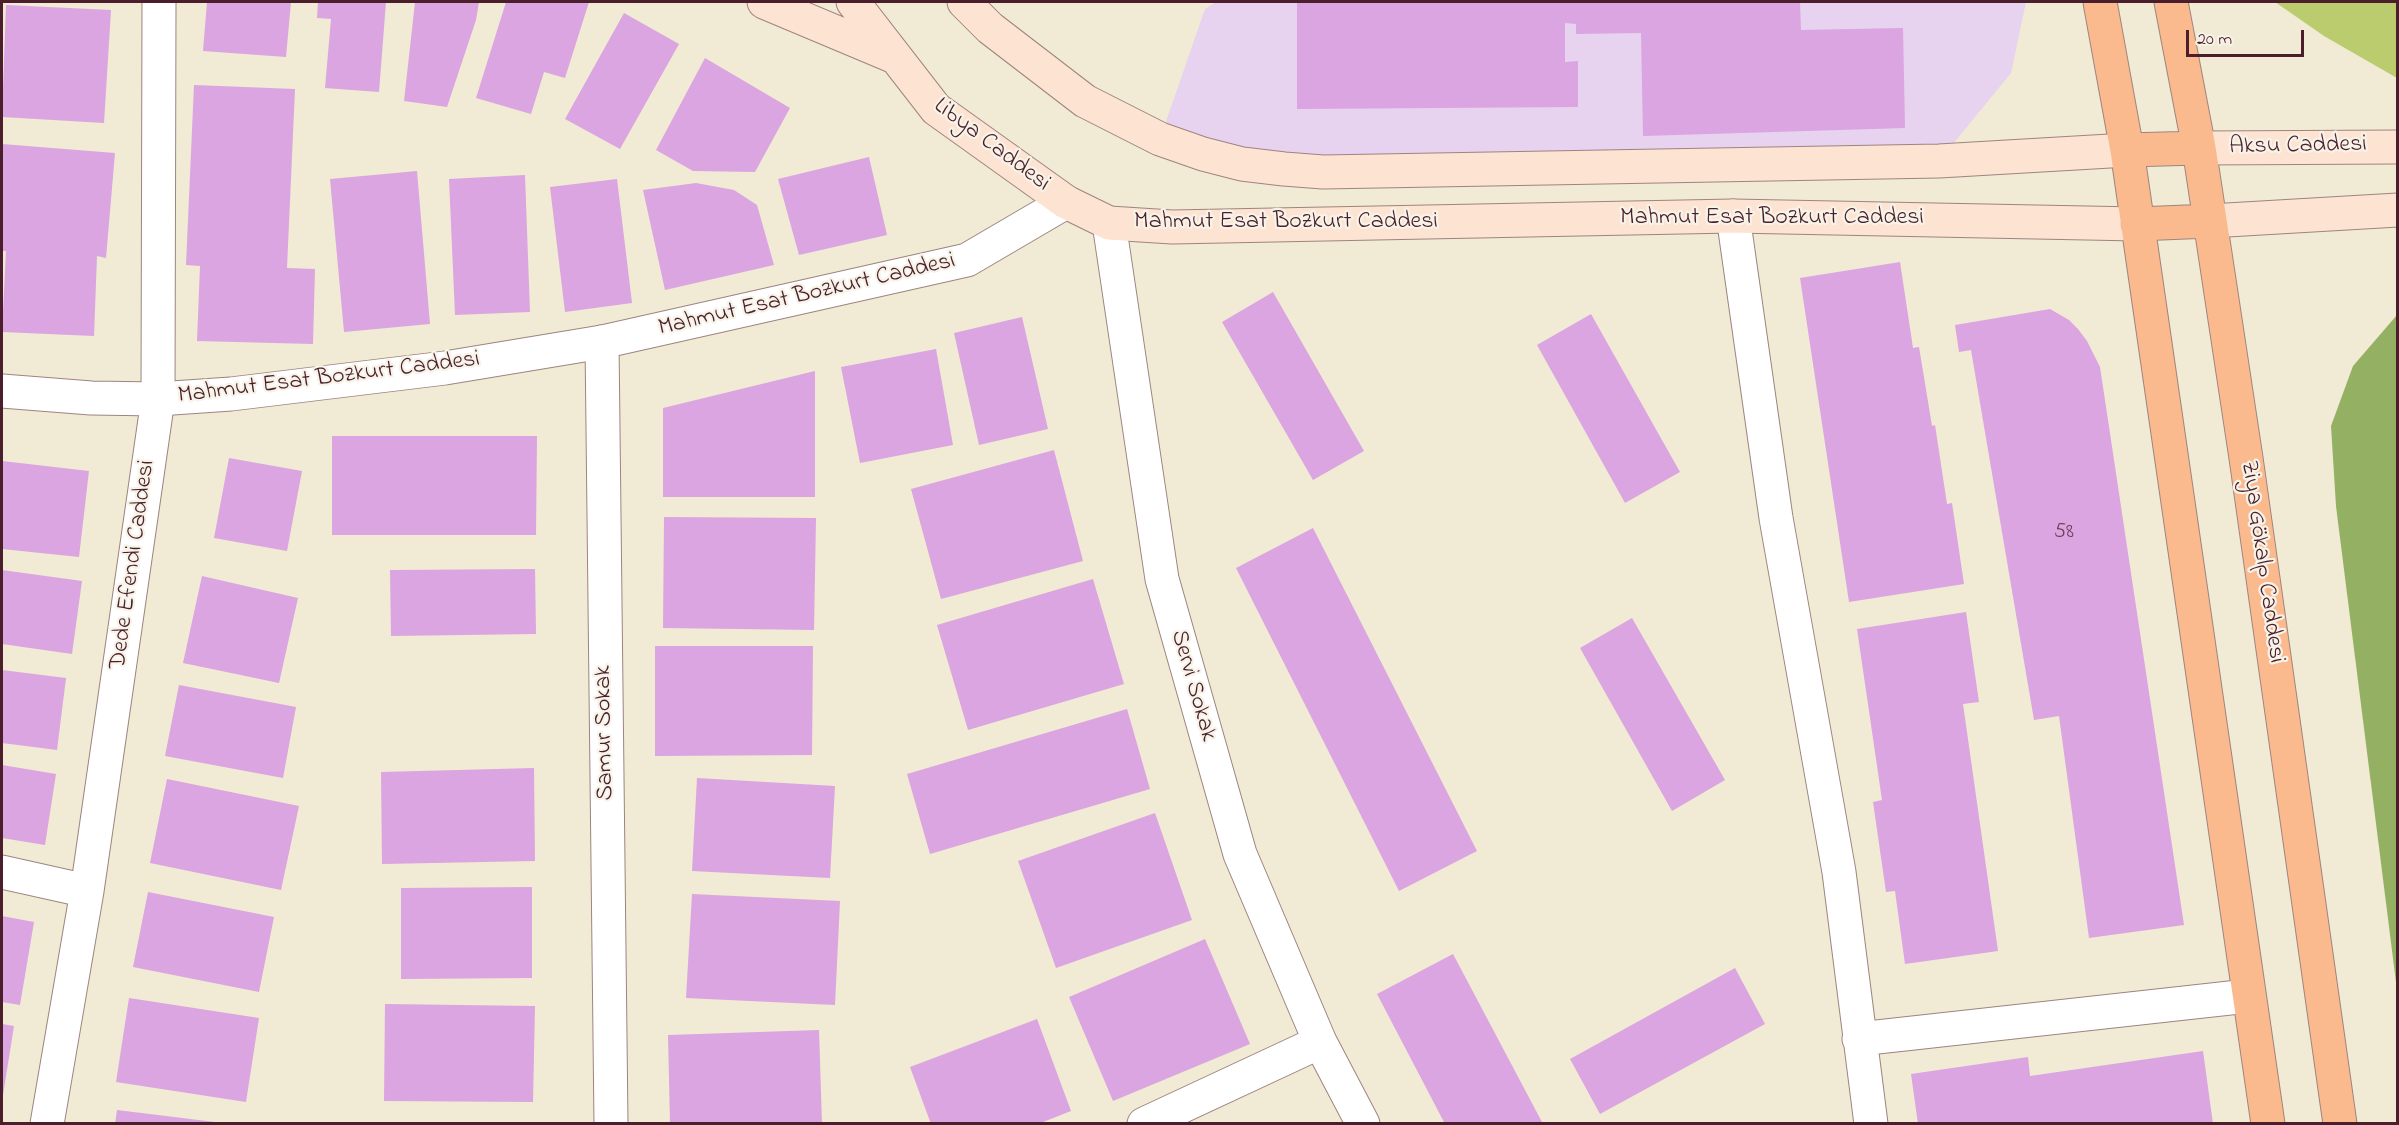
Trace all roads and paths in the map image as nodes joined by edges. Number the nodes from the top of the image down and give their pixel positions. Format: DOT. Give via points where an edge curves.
graph roads {
  1 [pos="159,2"];
  2 [pos="764,2"];
  3 [pos="853,2"];
  4 [pos="964,2"];
  5 [pos="2100,2"];
  6 [pos="2171,2"];
  7 [pos="897,58"];
  8 [pos="2397,147"];
  9 [pos="2199,148"];
  10 [pos="2127,150"];
  11 [pos="1066,202"];
  12 [pos="2397,210"];
  13 [pos="1733,216"];
  14 [pos="2210,221"];
  15 [pos="1109,223"];
  16 [pos="2137,224"];
  17 [pos="602,342"];
  18 [pos="2,392"];
  19 [pos="158,399"];
  20 [pos="2,872"];
  21 [pos="87,891"];
  22 [pos="2248,996"];
  23 [pos="1859,1039"];
  24 [pos="1320,1042"];
  25 [pos="47,1124"];
  26 [pos="611,1124"];
  27 [pos="1144,1124"];
  28 [pos="1363,1124"];
  29 [pos="1871,1124"];
  30 [pos="2268,1124"];
  31 [pos="2340,1124"];
  1 -- 19 [label="street, Dede Efendi Caddesi"];
  2 -- 7 [label="main road"];
  3 -- 7 [label="main road, Libya Caddesi"];
  4 -- 10 [label="main road" via="998,35 1085,101 1160,139 1242,164 1323,172 1939,161"];
  5 -- 10 [label="main road"];
  6 -- 9 [label="main road, Ziya Gökalp Caddesi"];
  7 -- 11 [label="main road, Libya Caddesi" via="936,109"];
  8 -- 9 [label="main road, Aksu Caddesi"];
  9 -- 10 [label="main road"];
  9 -- 14 [label="main road, Ziya Gökalp Caddesi"];
  10 -- 16 [label="main road"];
  11 -- 15 [label="main road, Mahmut Esat Bozkurt Caddesi"];
  11 -- 17 [label="street, Mahmut Esat Bozkurt Caddesi" via="967,260"];
  12 -- 14 [label="main road"];
  13 -- 15 [label="main road, Mahmut Esat Bozkurt Caddesi" via="1172,227"];
  13 -- 16 [label="main road, Mahmut Esat Bozkurt Caddesi"];
  13 -- 23 [label="street" via="1776,518 1839,872"];
  14 -- 16 [label="main road"];
  14 -- 31 [label="main road, Ziya Gökalp Caddesi"];
  15 -- 24 [label="street, Servi Sokak" via="1162,579 1240,854"];
  16 -- 22 [label="main road"];
  17 -- 19 [label="street, Mahmut Esat Bozkurt Caddesi" via="445,368"];
  17 -- 26 [label="street, Samur Sokak"];
  18 -- 19 [label="street, Mahmut Esat Bozkurt Caddesi"];
  19 -- 21 [label="street, Dede Efendi Caddesi"];
  20 -- 21 [label="street"];
  21 -- 25 [label="street, Dede Efendi Caddesi"];
  22 -- 23 [label="street"];
  22 -- 30 [label="main road"];
  23 -- 29 [label="street"];
  24 -- 27 [label="street"];
  24 -- 28 [label="street, Servi Sokak"];
}
